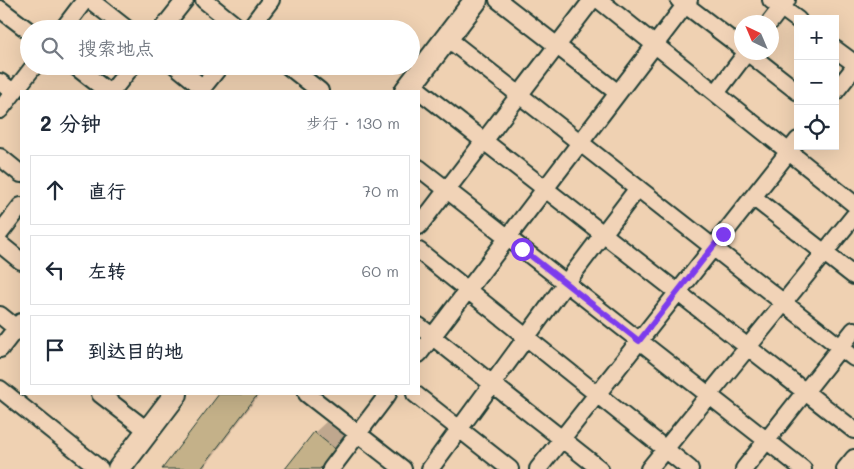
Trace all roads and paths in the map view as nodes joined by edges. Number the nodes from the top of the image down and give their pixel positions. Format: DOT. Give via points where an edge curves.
graph roads {
  1 [pos="85,0"];
  2 [pos="90,0"];
  3 [pos="185,0"];
  4 [pos="204,0"];
  5 [pos="271,0"];
  6 [pos="476,0"];
  7 [pos="498,0"];
  8 [pos="592,0"];
  9 [pos="599,0"];
  10 [pos="685,2"];
  11 [pos="780,2"];
  12 [pos="0,9"];
  13 [pos="774,15"];
  14 [pos="794,16"];
  15 [pos="70,20"];
  16 [pos="116,20"];
  17 [pos="169,20"];
  18 [pos="229,20"];
  19 [pos="256,20"];
  20 [pos="20,24"];
  21 [pos="447,38"];
  22 [pos="734,42"];
  23 [pos="655,45"];
  24 [pos="557,46"];
  25 [pos="839,52"];
  26 [pos="742,60"];
  27 [pos="756,60"];
  28 [pos="854,63"];
  29 [pos="854,68"];
  30 [pos="420,74"];
  31 [pos="27,75"];
  32 [pos="87,75"];
  33 [pos="125,75"];
  34 [pos="186,75"];
  35 [pos="213,75"];
  36 [pos="300,75"];
  37 [pos="419,75"];
  38 [pos="0,82"];
  39 [pos="839,87"];
  40 [pos="409,88"];
  41 [pos="794,89"];
  42 [pos="106,90"];
  43 [pos="113,90"];
  44 [pos="202,90"];
  45 [pos="319,90"];
  46 [pos="14,92"];
  47 [pos="618,93"];
  48 [pos="716,93"];
  49 [pos="519,95"];
  50 [pos="420,96"];
  51 [pos="0,110"];
  52 [pos="484,141"];
  53 [pos="580,143"];
  54 [pos="793,145"];
  55 [pos="0,157"];
  56 [pos="420,169"];
  57 [pos="20,173"];
  58 [pos="638,188"];
  59 [pos="545,189"];
  60 [pos="446,190"];
  61 [pos="753,197"];
  62 [pos="854,204"];
  63 [pos="20,207"];
  64 [pos="854,216"];
  65 [pos="420,225"];
  66 [pos="0,233"];
  67 [pos="603,234"];
  68 [pos="508,238"];
  69 [pos="0,244"];
  70 [pos="713,247"];
  71 [pos="420,252"];
  72 [pos="825,253"];
  73 [pos="20,260"];
  74 [pos="854,276"];
  75 [pos="566,283"];
  76 [pos="467,290"];
  77 [pos="678,292"];
  78 [pos="784,303"];
  79 [pos="0,315"];
  80 [pos="20,327"];
  81 [pos="420,327"];
  82 [pos="854,330"];
  83 [pos="432,336"];
  84 [pos="526,338"];
  85 [pos="639,341"];
  86 [pos="748,347"];
  87 [pos="841,347"];
  88 [pos="0,349"];
  89 [pos="420,353"];
  90 [pos="854,358"];
  91 [pos="492,384"];
  92 [pos="0,389"];
  93 [pos="805,392"];
  94 [pos="597,394"];
  95 [pos="101,395"];
  96 [pos="175,395"];
  97 [pos="308,395"];
  98 [pos="387,395"];
  99 [pos="416,395"];
  100 [pos="709,395"];
  101 [pos="459,429"];
  102 [pos="854,430"];
  103 [pos="148,431"];
  104 [pos="358,434"];
  105 [pos="562,439"];
  106 [pos="767,440"];
  107 [pos="665,449"];
  108 [pos="854,458"];
  109 [pos="100,469"];
  110 [pos="119,469"];
  111 [pos="330,469"];
  112 [pos="403,469"];
  113 [pos="430,469"];
  114 [pos="510,469"];
  115 [pos="538,469"];
  116 [pos="600,469"];
  117 [pos="649,469"];
  118 [pos="690,469"];
  119 [pos="744,469"];
  120 [pos="803,469"];
  121 [pos="845,469"];
  1 -- 15 [label="street"];
  2 -- 16 [label="street"];
  3 -- 17 [label="street"];
  4 -- 18 [label="street"];
  5 -- 19 [label="street"];
  6 -- 21 [label="street"];
  7 -- 24 [label="street"];
  8 -- 24 [label="street"];
  9 -- 23 [label="street"];
  10 -- 22 [label="street"];
  10 -- 23 [label="street"];
  11 -- 13 [label="street"];
  11 -- 14 [label="street"];
  12 -- 20 [label="street"];
  21 -- 30 [label="street"];
  21 -- 49 [label="street"];
  23 -- 47 [label="street"];
  23 -- 48 [label="street"];
  24 -- 47 [label="street"];
  24 -- 49 [label="street"];
  25 -- 28 [label="street"];
  26 -- 48 [label="street"];
  27 -- 41 [label="street"];
  29 -- 39 [label="street"];
  31 -- 46 [label="street"];
  32 -- 42 [label="street"];
  33 -- 43 [label="street"];
  34 -- 44 [label="street"];
  35 -- 44 [label="street"];
  36 -- 45 [label="street"];
  37 -- 40 [label="street"];
  38 -- 46 [label="street"];
  46 -- 51 [label="street"];
  47 -- 53 [label="street"];
  48 -- 54 [label="street"];
  49 -- 52 [label="street"];
  49 -- 53 [label="street"];
  50 -- 52 [label="street"];
  52 -- 59 [label="street"];
  52 -- 60 [label="street"];
  53 -- 58 [label="street"];
  53 -- 59 [label="street"];
  54 -- 61 [label="street"];
  54 -- 62 [label="street"];
  55 -- 57 [label="street"];
  56 -- 60 [label="street"];
  58 -- 67 [label="street"];
  58 -- 70 [label="street"];
  59 -- 67 [label="street"];
  59 -- 68 [label="street"];
  60 -- 65 [label="street"];
  60 -- 68 [label="street"];
  61 -- 70 [label="street"];
  61 -- 72 [label="street"];
  63 -- 66 [label="street"];
  64 -- 72 [label="street"];
  67 -- 75 [label="street"];
  67 -- 77 [label="street"];
  68 -- 75 [label="street"];
  68 -- 76 [label="street"];
  69 -- 73 [label="street"];
  70 -- 77 [label="street"];
  70 -- 78 [label="street"];
  71 -- 76 [label="street"];
  72 -- 74 [label="street"];
  72 -- 78 [label="street"];
  75 -- 84 [label="street"];
  75 -- 85 [label="street"];
  76 -- 83 [label="street"];
  76 -- 84 [label="street"];
  77 -- 85 [label="street"];
  77 -- 86 [label="street"];
  78 -- 86 [label="street"];
  78 -- 87 [label="street"];
  79 -- 80 [label="street"];
  80 -- 88 [label="street"];
  81 -- 83 [label="street"];
  82 -- 87 [label="street"];
  83 -- 89 [label="street"];
  83 -- 91 [label="street"];
  84 -- 91 [label="street"];
  84 -- 94 [label="street"];
  85 -- 94 [label="street"];
  85 -- 100 [label="street"];
  86 -- 93 [label="street"];
  86 -- 100 [label="street"];
  87 -- 90 [label="street"];
  87 -- 93 [label="street"];
  91 -- 101 [label="street"];
  91 -- 105 [label="street"];
  92 -- 109 [label="street"];
  93 -- 102 [label="street"];
  93 -- 106 [label="street"];
  94 -- 105 [label="street"];
  94 -- 107 [label="street"];
  95 -- 103 [label="street"];
  96 -- 103 [label="street"];
  97 -- 104 [label="street"];
  98 -- 104 [label="street"];
  99 -- 101 [label="street"];
  100 -- 106 [label="street"];
  100 -- 107 [label="street"];
  101 -- 113 [label="street"];
  101 -- 114 [label="street"];
  103 -- 110 [label="street"];
  104 -- 111 [label="street"];
  104 -- 112 [label="street"];
  105 -- 115 [label="street"];
  105 -- 116 [label="street"];
  106 -- 119 [label="street"];
  106 -- 120 [label="street"];
  107 -- 117 [label="street"];
  107 -- 118 [label="street"];
  108 -- 121 [label="street"];
}
